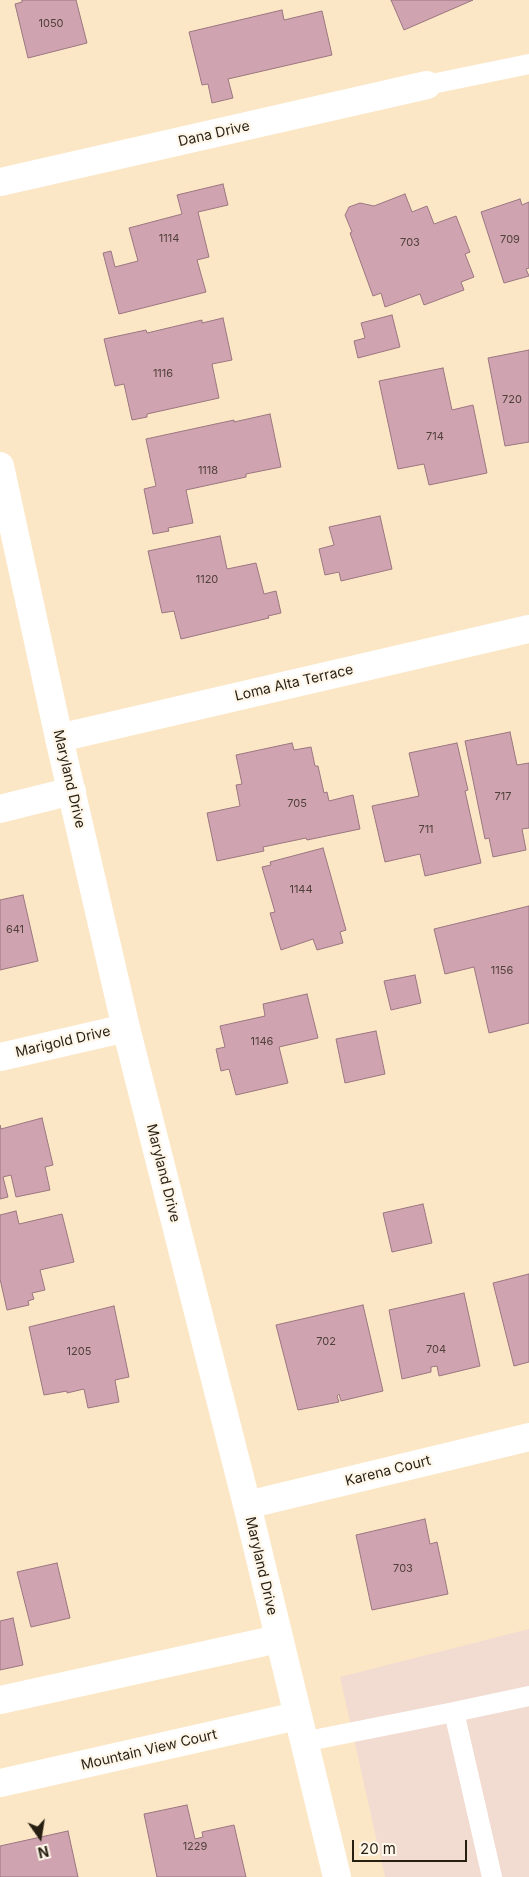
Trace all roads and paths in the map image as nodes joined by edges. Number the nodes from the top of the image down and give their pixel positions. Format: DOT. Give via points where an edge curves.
graph roads {
  1 [pos="529,64"];
  2 [pos="427,85"];
  3 [pos="0,182"];
  4 [pos="0,466"];
  5 [pos="529,629"];
  6 [pos="59,738"];
  7 [pos="72,791"];
  8 [pos="0,809"];
  9 [pos="126,1028"];
  10 [pos="0,1057"];
  11 [pos="529,1436"];
  12 [pos="247,1504"];
  13 [pos="278,1639"];
  14 [pos="529,1696"];
  15 [pos="0,1700"];
  16 [pos="454,1712"];
  17 [pos="300,1729"];
  18 [pos="0,1783"];
  19 [pos="337,1877"];
  20 [pos="492,1877"];
  1 -- 2 [label="lane"];
  2 -- 3 [label="street, Dana Drive"];
  4 -- 6 [label="street, Maryland Drive"];
  5 -- 6 [label="street, Loma Alta Terrace"];
  6 -- 7 [label="street, Maryland Drive"];
  7 -- 8 [label="street"];
  7 -- 9 [label="street, Maryland Drive"];
  9 -- 10 [label="street, Marigold Drive"];
  9 -- 12 [label="street, Maryland Drive"];
  11 -- 12 [label="street, Karena Court"];
  12 -- 13 [label="street, Maryland Drive"];
  13 -- 15 [label="street"];
  13 -- 17 [label="street, Maryland Drive"];
  14 -- 16 [label="lane"];
  16 -- 17 [label="lane"];
  16 -- 20 [label="lane"];
  17 -- 18 [label="street, Mountain View Court"];
  17 -- 19 [label="street, Maryland Drive"];
}
